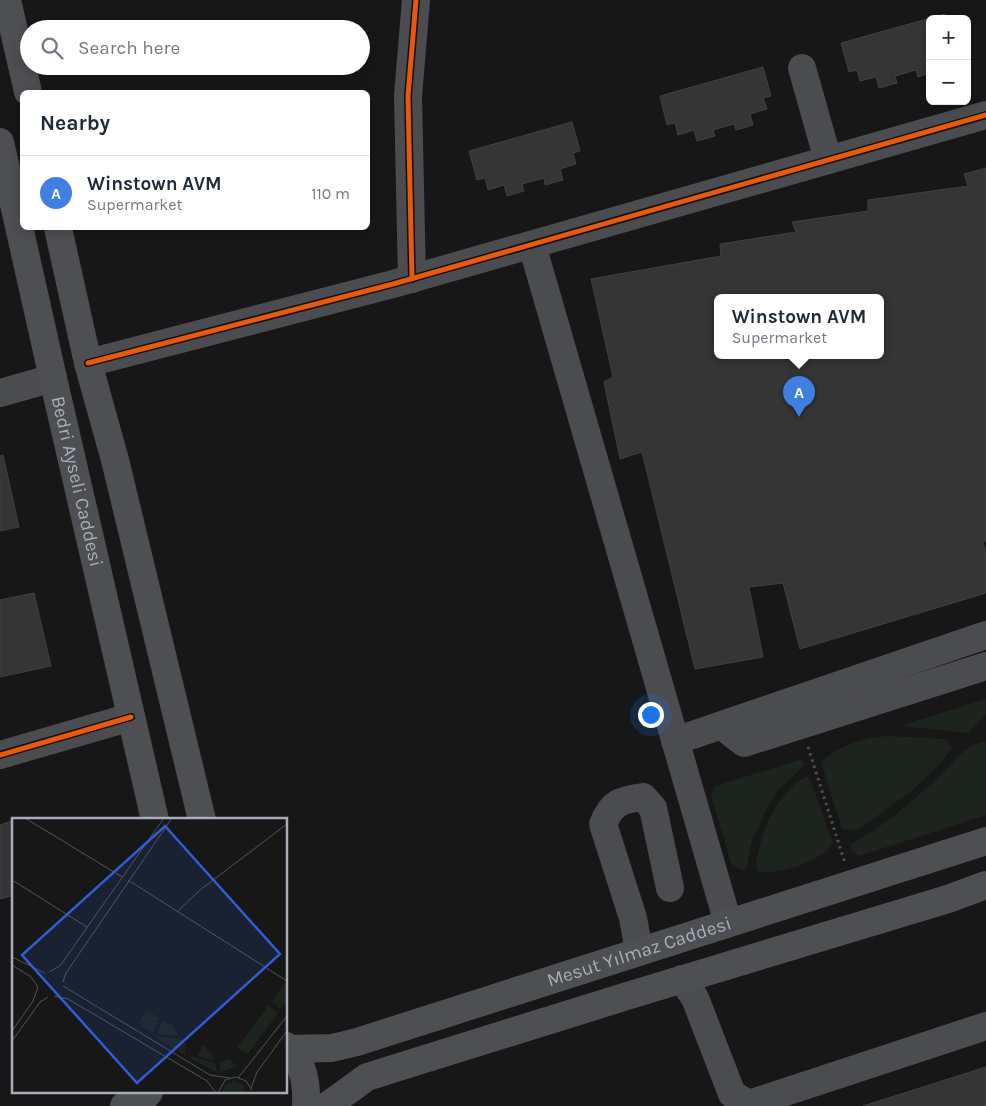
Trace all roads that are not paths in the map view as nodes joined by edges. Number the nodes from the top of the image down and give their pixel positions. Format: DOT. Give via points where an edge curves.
graph roads {
  1 [pos="7,0"];
  2 [pos="416,0"];
  3 [pos="20,57"];
  4 [pos="802,68"];
  5 [pos="24,75"];
  6 [pos="28,90"];
  7 [pos="986,116"];
  8 [pos="0,142"];
  9 [pos="828,160"];
  10 [pos="58,230"];
  11 [pos="532,245"];
  12 [pos="412,279"];
  13 [pos="88,363"];
  14 [pos="52,378"];
  15 [pos="0,393"];
  16 [pos="986,635"];
  17 [pos="986,666"];
  18 [pos="131,717"];
  19 [pos="722,726"];
  20 [pos="675,741"];
  21 [pos="0,755"];
  22 [pos="155,818"];
  23 [pos="202,818"];
  24 [pos="986,841"];
  25 [pos="986,885"];
  26 [pos="670,888"];
  27 [pos="728,923"];
  28 [pos="639,951"];
  29 [pos="682,979"];
  30 [pos="986,1026"];
  31 [pos="288,1047"];
  32 [pos="147,1094"];
  33 [pos="124,1106"];
  34 [pos="306,1106"];
  35 [pos="327,1106"];
  1 -- 3 [label="main road"];
  2 -- 12 [label="street" via="408,96"];
  4 -- 9 [label="street"];
  5 -- 6 [label="main road"];
  7 -- 9 [label="street"];
  8 -- 14 [label="main road, Bedri Ayseli Caddesi"];
  9 -- 11 [label="street"];
  10 -- 13 [label="main road"];
  11 -- 12 [label="street"];
  11 -- 20 [label="street"];
  12 -- 13 [label="street"];
  13 -- 23 [label="main road" via="115,460"];
  14 -- 15 [label="street"];
  14 -- 18 [label="main road, Bedri Ayseli Caddesi"];
  16 -- 19 [label="street"];
  17 -- 19 [label="street" via="744,743"];
  18 -- 21 [label="street"];
  18 -- 22 [label="main road, Bedri Ayseli Caddesi"];
  19 -- 20 [label="street"];
  20 -- 27 [label="street"];
  24 -- 27 [label="main road, Mesut Yılmaz Caddesi"];
  25 -- 29 [label="main road, Mesut Yılmaz Caddesi"];
  26 -- 28 [label="street" via="653,808 643,796 622,800 608,813 603,824 633,918"];
  27 -- 28 [label="main road, Mesut Yılmaz Caddesi"];
  28 -- 31 [label="main road, Mesut Yılmaz Caddesi" via="358,1042 332,1048"];
  29 -- 30 [label="street" via="695,998 732,1094 749,1104"];
  29 -- 35 [label="main road, Mesut Yılmaz Caddesi" via="367,1077"];
  31 -- 34 [label="main road" via="301,1066 307,1087"];
  32 -- 33 [label="main road"];
}
